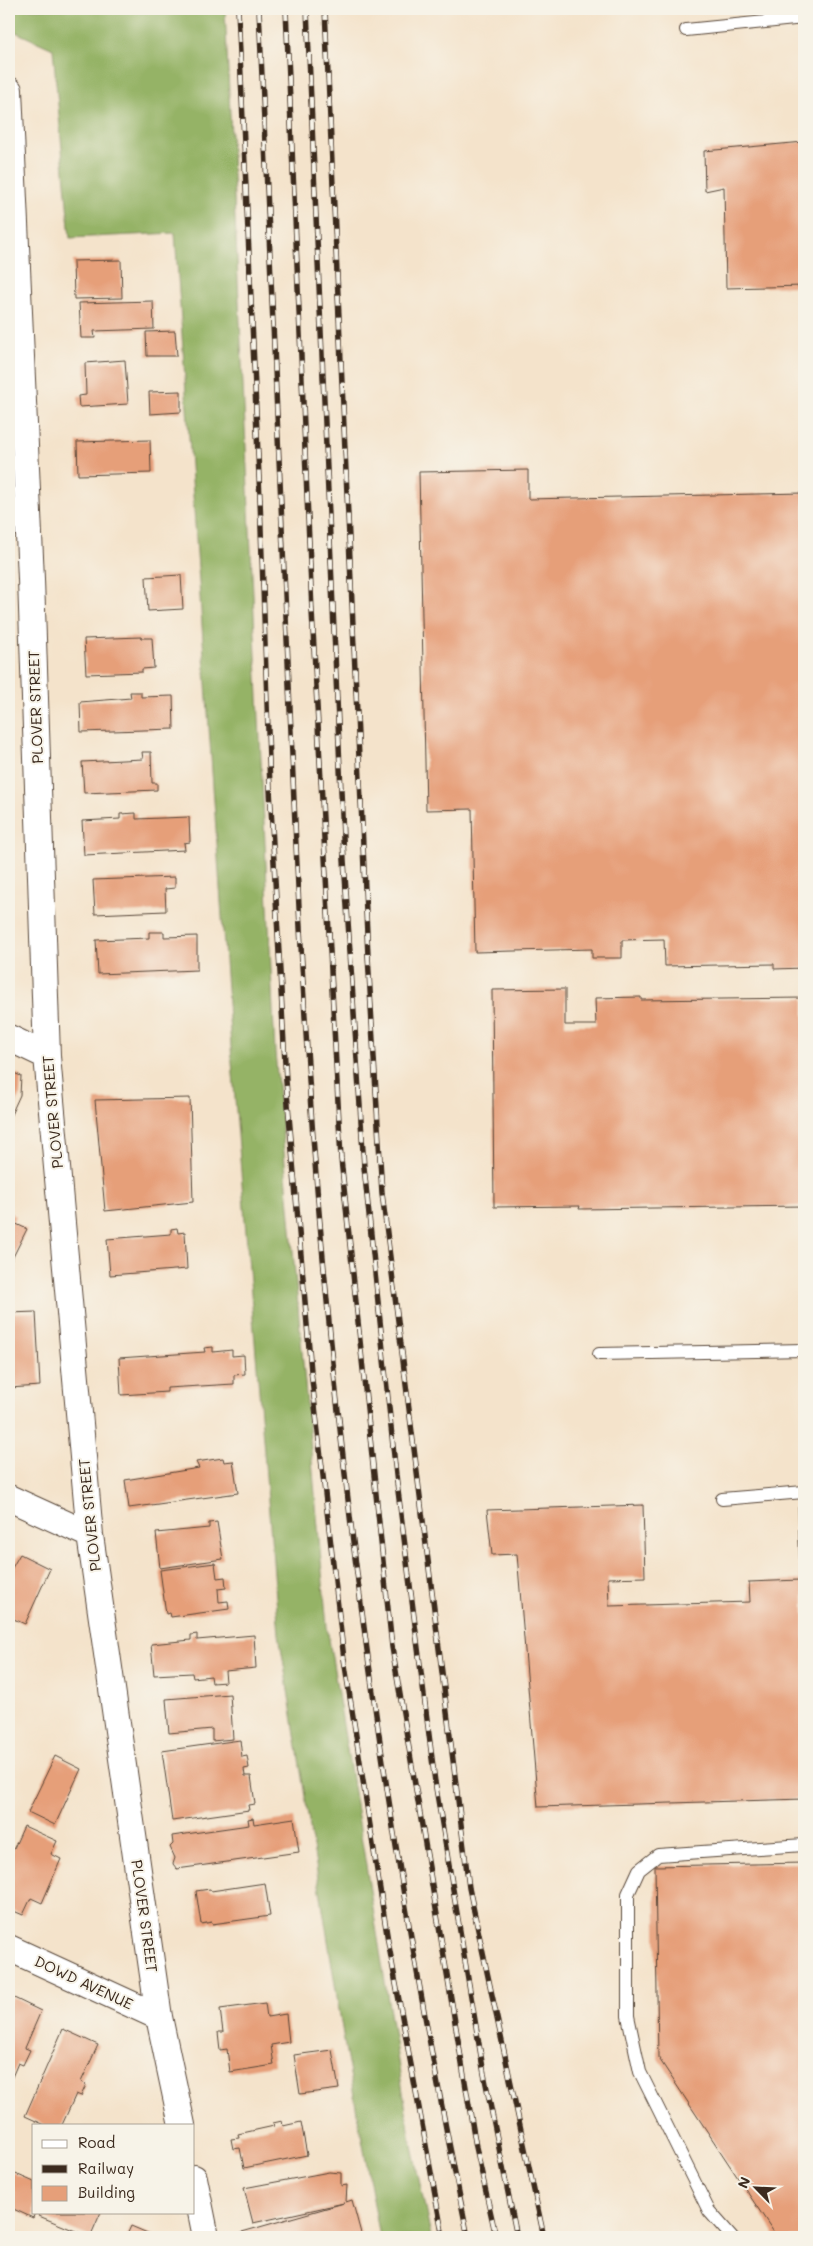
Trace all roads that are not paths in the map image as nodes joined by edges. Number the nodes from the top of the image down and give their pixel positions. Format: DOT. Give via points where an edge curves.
graph roads {
  1 [pos="804,18"];
  2 [pos="686,30"];
  3 [pos="9,90"];
  4 [pos="20,573"];
  5 [pos="9,1038"];
  6 [pos="47,1056"];
  7 [pos="804,1350"];
  8 [pos="599,1354"];
  9 [pos="804,1492"];
  10 [pos="9,1498"];
  11 [pos="722,1498"];
  12 [pos="90,1535"];
  13 [pos="804,1845"];
  14 [pos="9,1948"];
  15 [pos="160,2017"];
  16 [pos="182,2124"];
  17 [pos="195,2183"];
  18 [pos="206,2237"];
  19 [pos="732,2237"];
  1 -- 2 [label="lane"];
  3 -- 4 [label="street, PLOVER STREET"];
  4 -- 6 [label="street, PLOVER STREET"];
  5 -- 6 [label="street"];
  6 -- 12 [label="street, PLOVER STREET"];
  7 -- 8 [label="lane"];
  9 -- 11 [label="lane"];
  10 -- 12 [label="street"];
  12 -- 15 [label="street, PLOVER STREET"];
  13 -- 19 [label="lane" via="658,1855 639,1870 628,1894 628,2016 640,2072 709,2212"];
  14 -- 15 [label="street, DOWD AVENUE"];
  15 -- 16 [label="street, PLOVER STREET"];
  17 -- 18 [label="street"];
}
